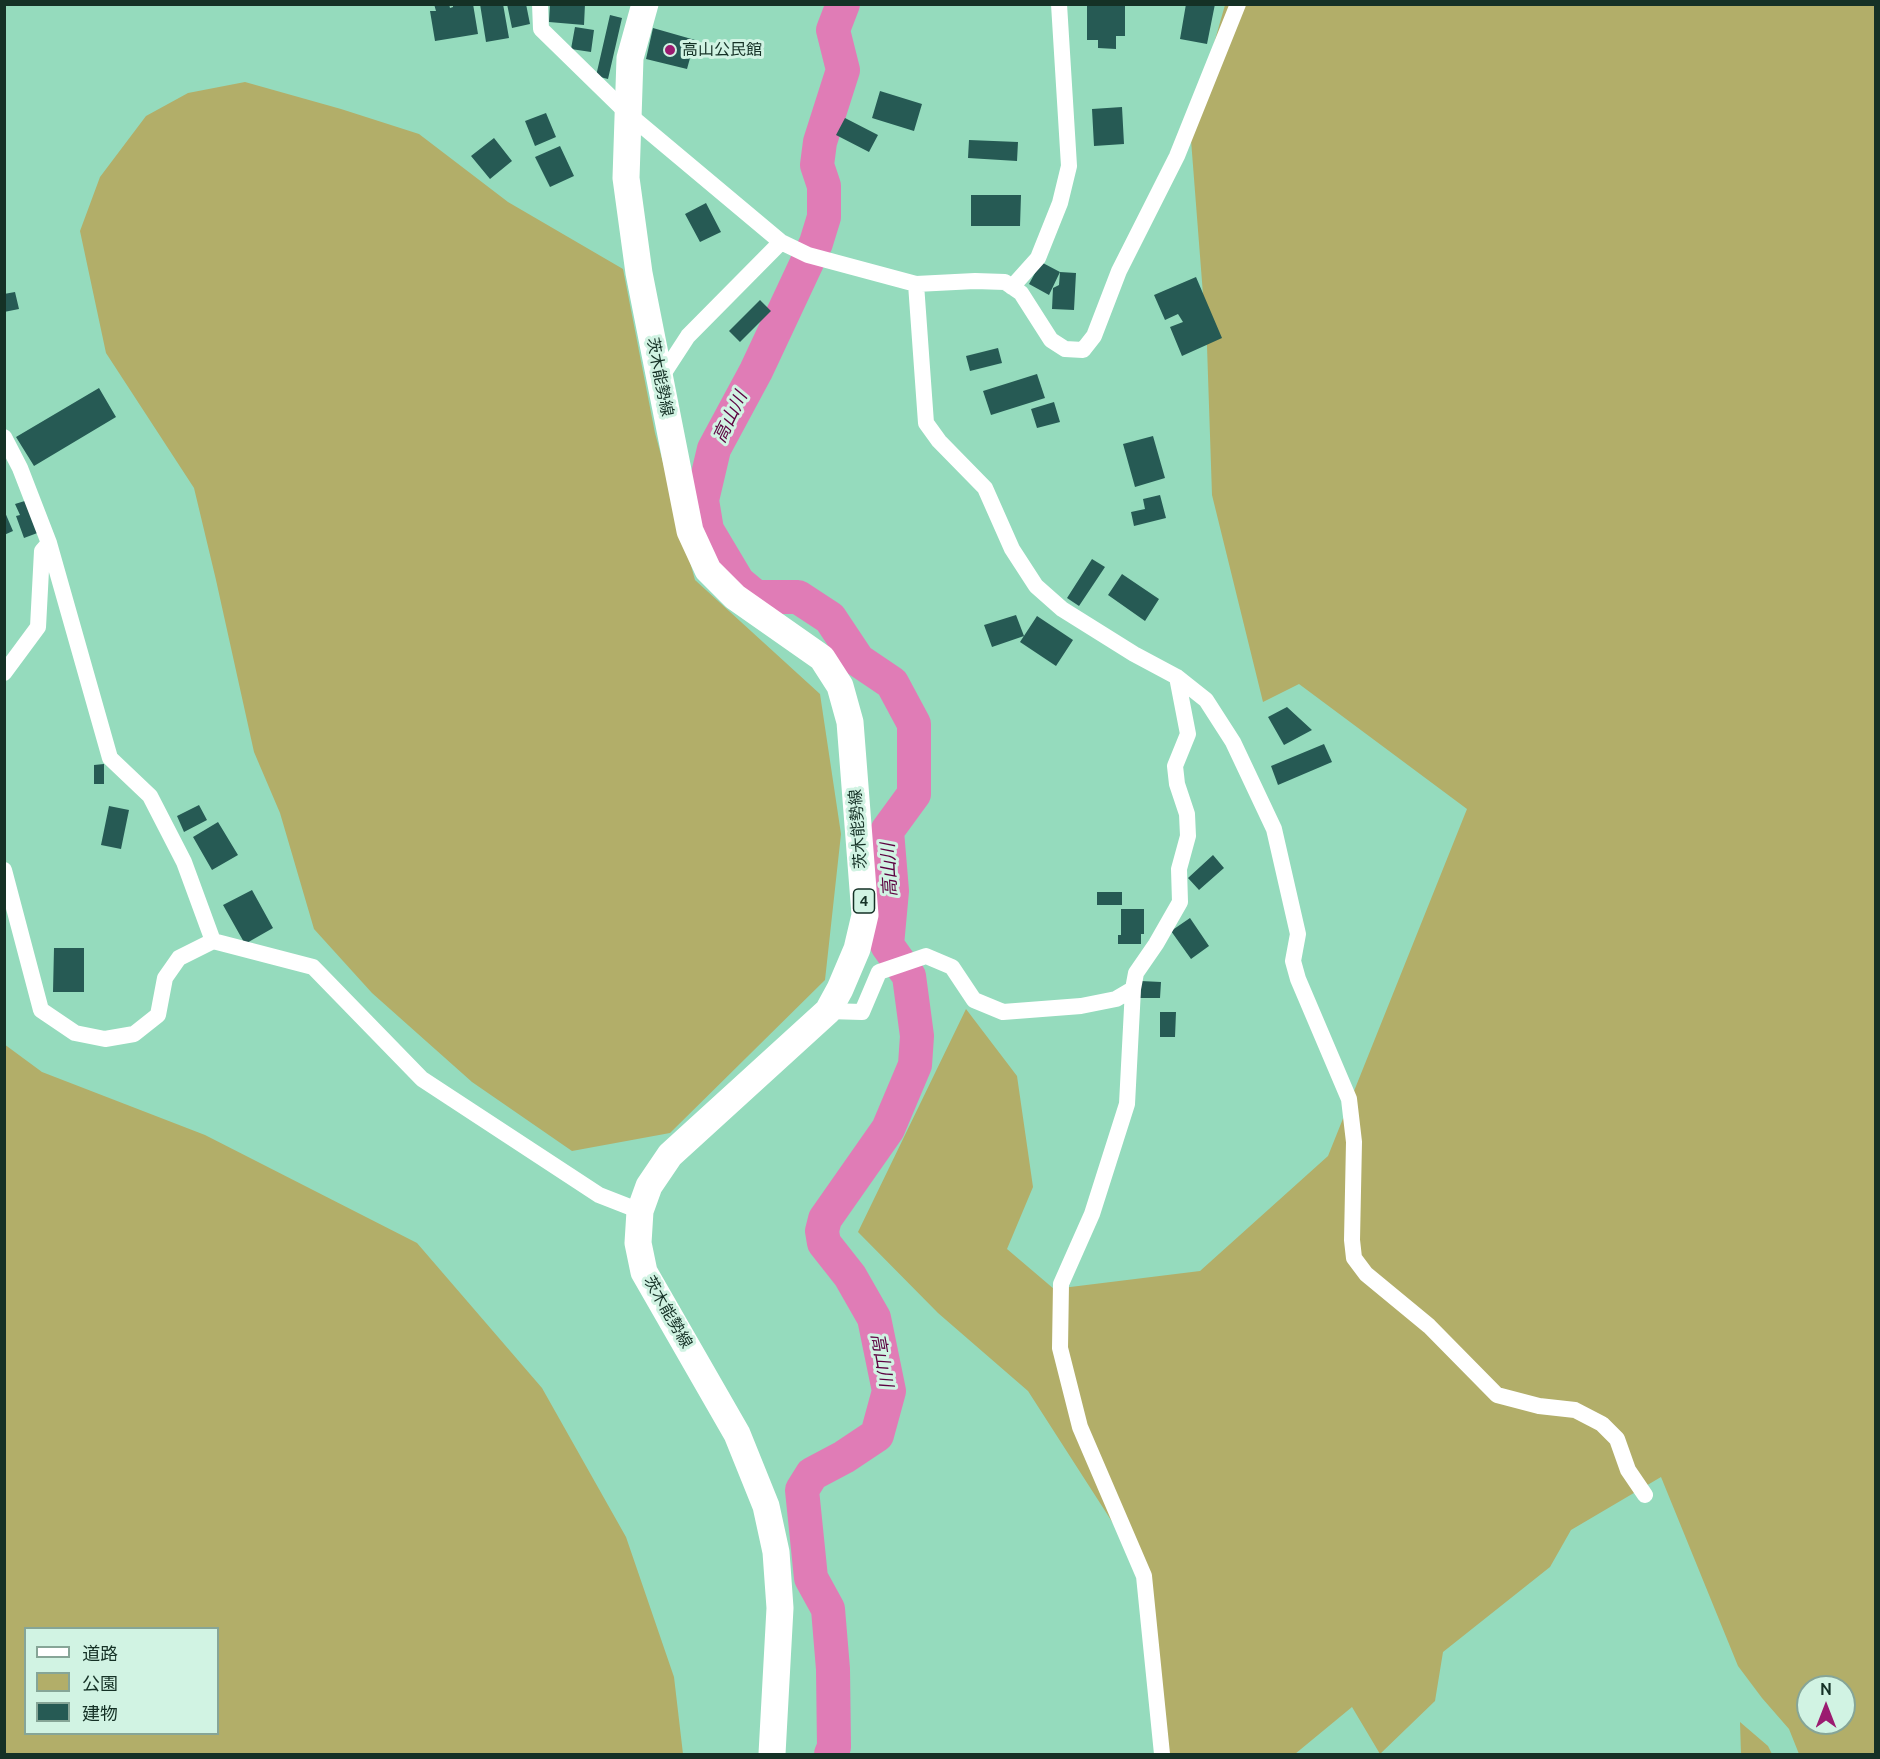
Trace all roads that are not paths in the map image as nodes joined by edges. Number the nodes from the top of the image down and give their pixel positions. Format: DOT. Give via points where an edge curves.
graph roads {
  1 [pos="540,4"];
  2 [pos="645,4"];
  3 [pos="1059,4"];
  4 [pos="1238,4"];
  5 [pos="627,113"];
  6 [pos="781,242"];
  7 [pos="916,284"];
  8 [pos="1012,287"];
  9 [pos="660,379"];
  10 [pos="4,437"];
  11 [pos="49,543"];
  12 [pos="4,673"];
  13 [pos="1177,677"];
  14 [pos="4,870"];
  15 [pos="213,941"];
  16 [pos="1133,989"];
  17 [pos="828,1011"];
  18 [pos="640,1211"];
  19 [pos="1645,1495"];
  20 [pos="772,1755"];
  21 [pos="1162,1755"];
  1 -- 5 [label="street" via="541,29"];
  2 -- 5 [label="main road, 茨木能勢線 / 4" via="630,57"];
  3 -- 8 [label="street" via="1069,166 1060,203 1038,258"];
  4 -- 8 [label="street" via="1177,156 1119,272 1094,336 1083,350 1065,349 1051,340 1021,293"];
  5 -- 6 [label="street"];
  5 -- 9 [label="main road, 茨木能勢線 / 4" via="626,178 639,273"];
  6 -- 7 [label="street" via="808,255"];
  6 -- 9 [label="street" via="688,336"];
  7 -- 8 [label="street" via="975,281 1005,282"];
  7 -- 13 [label="street" via="926,423 985,488 1012,549 1036,586 1071,615"];
  9 -- 17 [label="main road, 茨木能勢線 / 4" via="690,531 708,570 735,597 822,658 840,686 850,722 865,915 857,949"];
  10 -- 11 [label="street"];
  11 -- 12 [label="street" via="42,551 38,627"];
  11 -- 15 [label="street" via="110,758 150,796 184,862"];
  13 -- 16 [label="street" via="1188,734 1176,766 1188,836 1179,868 1180,902 1136,973"];
  13 -- 19 [label="street" via="1206,700 1233,742 1274,829 1298,934 1293,961 1349,1099 1354,1142 1354,1258 1366,1274 1429,1326 1497,1395 1575,1410 1602,1424 1617,1439 1628,1470"];
  14 -- 15 [label="street" via="41,1010 75,1033 105,1039 134,1034 158,1015 165,978 180,958"];
  15 -- 18 [label="street" via="313,967 422,1079 599,1195"];
  16 -- 17 [label="street" via="1116,999 1081,1006 1003,1012 974,1000 952,968 926,956 879,972 862,1012"];
  16 -- 21 [label="street" via="1127,1104 1092,1214 1061,1284 1060,1348 1080,1427 1144,1576"];
  17 -- 18 [label="main road, 茨木能勢線 / 4" via="670,1155"];
  18 -- 20 [label="main road, 茨木能勢線 / 4" via="638,1243 644,1272 737,1434 765,1506 776,1552 780,1608"];
}
